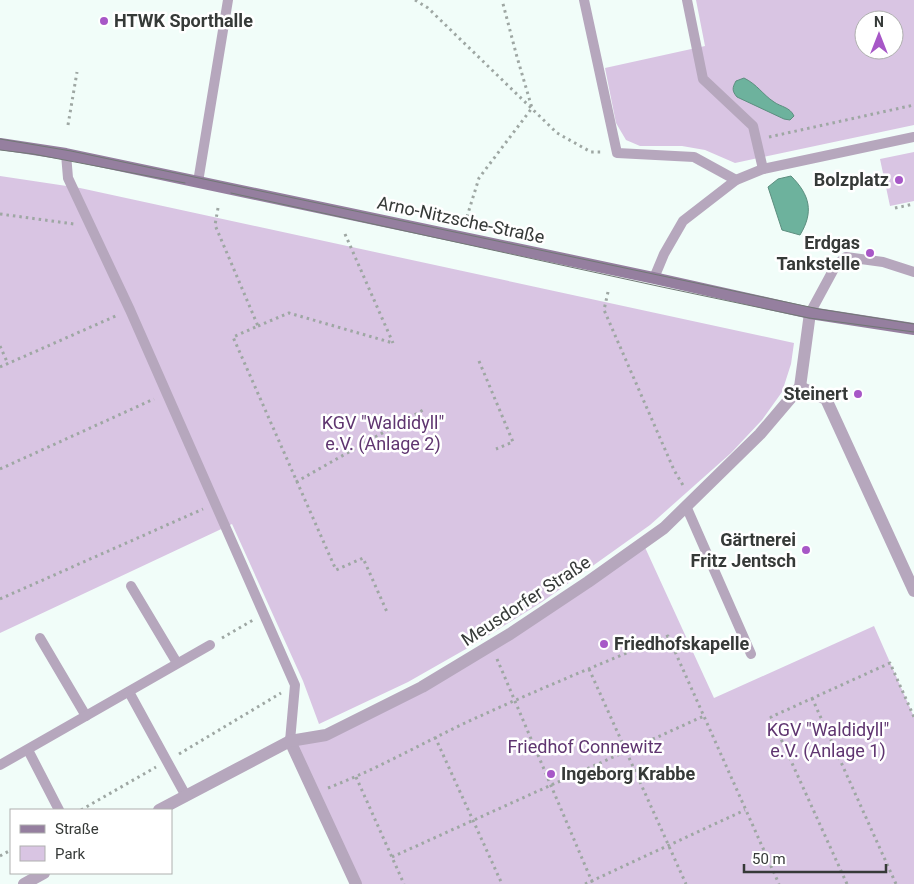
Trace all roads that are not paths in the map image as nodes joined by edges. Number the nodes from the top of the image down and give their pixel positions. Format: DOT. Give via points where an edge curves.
graph roads {
  1 [pos="228,0"];
  2 [pos="584,0"];
  3 [pos="687,0"];
  4 [pos="914,137"];
  5 [pos="0,144"];
  6 [pos="66,154"];
  7 [pos="763,169"];
  8 [pos="736,180"];
  9 [pos="198,182"];
  10 [pos="914,272"];
  11 [pos="654,278"];
  12 [pos="810,313"];
  13 [pos="914,329"];
  14 [pos="800,387"];
  15 [pos="688,504"];
  16 [pos="913,584"];
  17 [pos="131,586"];
  18 [pos="40,638"];
  19 [pos="210,645"];
  20 [pos="751,654"];
  21 [pos="177,663"];
  22 [pos="129,692"];
  23 [pos="86,716"];
  24 [pos="290,741"];
  25 [pos="28,750"];
  26 [pos="0,765"];
  27 [pos="186,796"];
  28 [pos="58,809"];
  29 [pos="161,809"];
  30 [pos="42,874"];
  31 [pos="24,884"];
  32 [pos="356,884"];
  1 -- 9 [label="lane"];
  2 -- 8 [label="lane" via="617,153 694,157"];
  3 -- 7 [label="lane" via="703,79 754,126"];
  4 -- 7 [label="lane"];
  5 -- 6 [label="main road, Arno-Nitzsche-Straße"];
  6 -- 9 [label="main road, Arno-Nitzsche-Straße"];
  6 -- 24 [label="lane" via="68,178 130,310 295,685"];
  7 -- 8 [label="lane"];
  8 -- 11 [label="lane" via="683,221"];
  9 -- 11 [label="main road, Arno-Nitzsche-Straße"];
  10 -- 12 [label="lane" via="883,262 846,257 836,265"];
  11 -- 12 [label="main road, Arno-Nitzsche-Straße"];
  12 -- 13 [label="main road, Arno-Nitzsche-Straße"];
  12 -- 14 [label="street"];
  14 -- 15 [label="street, Meusdorfer Straße" via="760,434"];
  14 -- 16 [label="street" via="826,398"];
  15 -- 20 [label="lane"];
  15 -- 24 [label="street, Meusdorfer Straße" via="664,528 588,582 422,687 326,735"];
  17 -- 21 [label="lane"];
  18 -- 23 [label="lane"];
  19 -- 21 [label="lane"];
  21 -- 22 [label="lane"];
  22 -- 23 [label="lane"];
  22 -- 27 [label="lane"];
  23 -- 25 [label="lane"];
  24 -- 27 [label="street, Meusdorfer Straße"];
  24 -- 32 [label="street"];
  25 -- 26 [label="lane"];
  25 -- 28 [label="lane"];
  27 -- 29 [label="street, Meusdorfer Straße"];
  30 -- 31 [label="street"];
}
